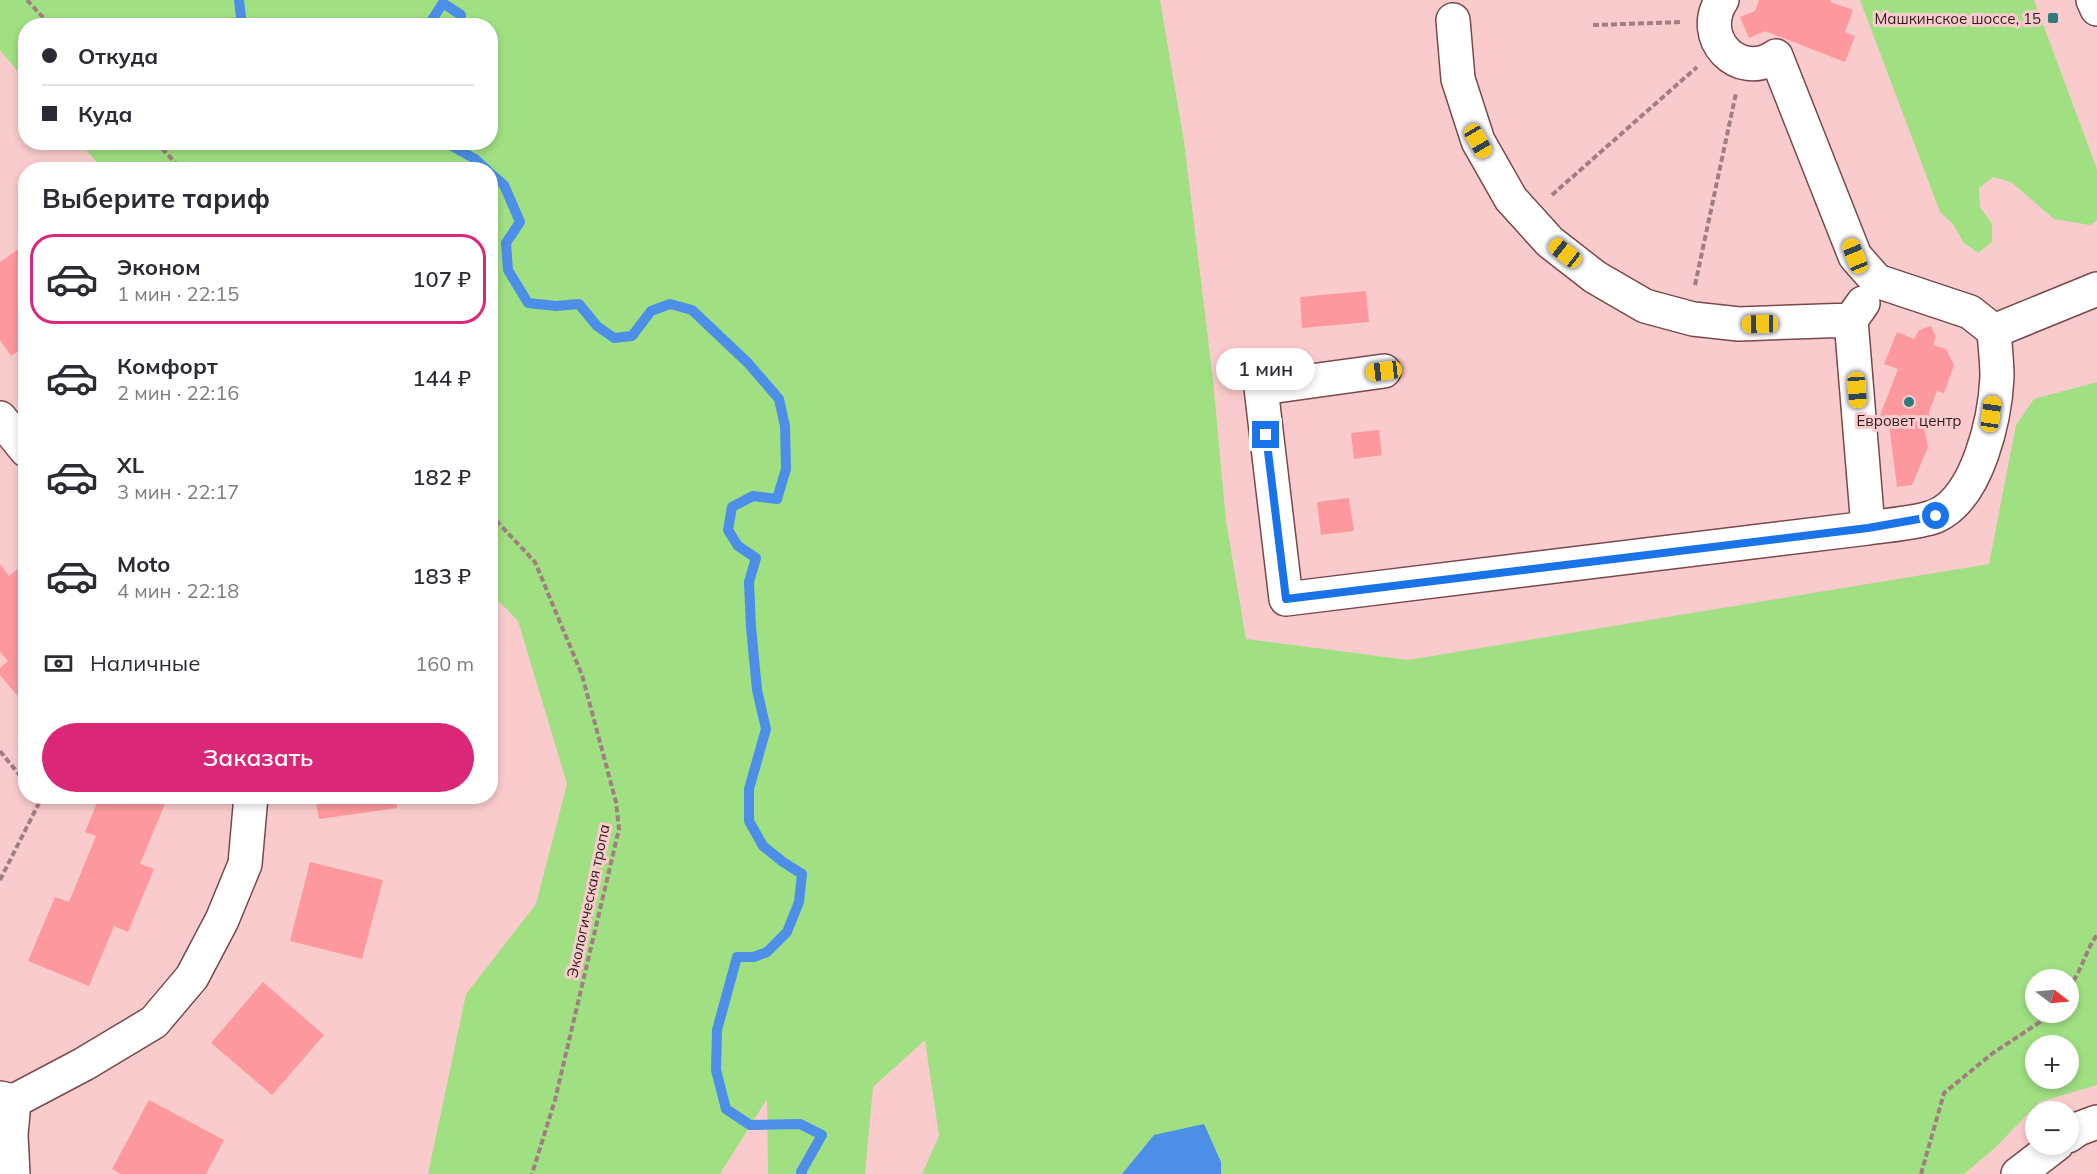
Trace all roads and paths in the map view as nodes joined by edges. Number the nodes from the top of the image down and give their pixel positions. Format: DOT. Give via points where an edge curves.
graph roads {
  1 [pos="27,0"];
  2 [pos="2093,0"];
  3 [pos="2097,9"];
  4 [pos="44,18"];
  5 [pos="1453,20"];
  6 [pos="1593,25"];
  7 [pos="1725,33"];
  8 [pos="163,150"];
  9 [pos="175,162"];
  10 [pos="1527,216"];
  11 [pos="1877,281"];
  12 [pos="2097,289"];
  13 [pos="1688,318"];
  14 [pos="1851,320"];
  15 [pos="1994,331"];
  16 [pos="1384,371"];
  17 [pos="0,418"];
  18 [pos="18,440"];
  19 [pos="498,523"];
  20 [pos="1868,528"];
  21 [pos="0,751"];
  22 [pos="18,773"];
  23 [pos="38,804"];
  24 [pos="250,804"];
  25 [pos="0,880"];
  26 [pos="2097,935"];
  27 [pos="2079,973"];
  28 [pos="2038,1023"];
  29 [pos="7,1099"];
  30 [pos="2097,1122"];
  31 [pos="2079,1129"];
  32 [pos="2043,1155"];
  33 [pos="13,1174"];
  34 [pos="532,1174"];
  35 [pos="1921,1174"];
  36 [pos="2018,1174"];
  1 -- 4 [label="path"];
  2 -- 3 [label="main road"];
  5 -- 10 [label="main road" via="1458,79 1478,141 1511,199"];
  6 -- 7 [label="path"];
  7 -- 10 [label="path"];
  7 -- 11 [label="main road" via="1756,64 1776,56 1855,256"];
  7 -- 13 [label="path"];
  8 -- 9 [label="path"];
  10 -- 13 [label="main road" via="1550,242 1595,277 1645,306"];
  11 -- 14 [label="main road"];
  11 -- 15 [label="main road" via="1970,312"];
  12 -- 15 [label="main road"];
  13 -- 14 [label="main road" via="1739,324"];
  14 -- 20 [label="main road"];
  15 -- 20 [label="main road" via="1997,378 1988,432 1975,474 1959,499 1936,516"];
  16 -- 20 [label="main road" via="1261,388 1286,599"];
  17 -- 18 [label="main road"];
  19 -- 34 [label="path, Экологическая тропа" via="535,562 582,675 616,802 619,829 555,1100"];
  21 -- 22 [label="path"];
  23 -- 25 [label="path"];
  24 -- 29 [label="main road" via="245,864 192,977 154,1022 84,1064"];
  26 -- 27 [label="path"];
  28 -- 35 [label="path" via="1944,1093"];
  29 -- 33 [label="main road"];
  30 -- 31 [label="main road"];
  32 -- 36 [label="main road"];
}
